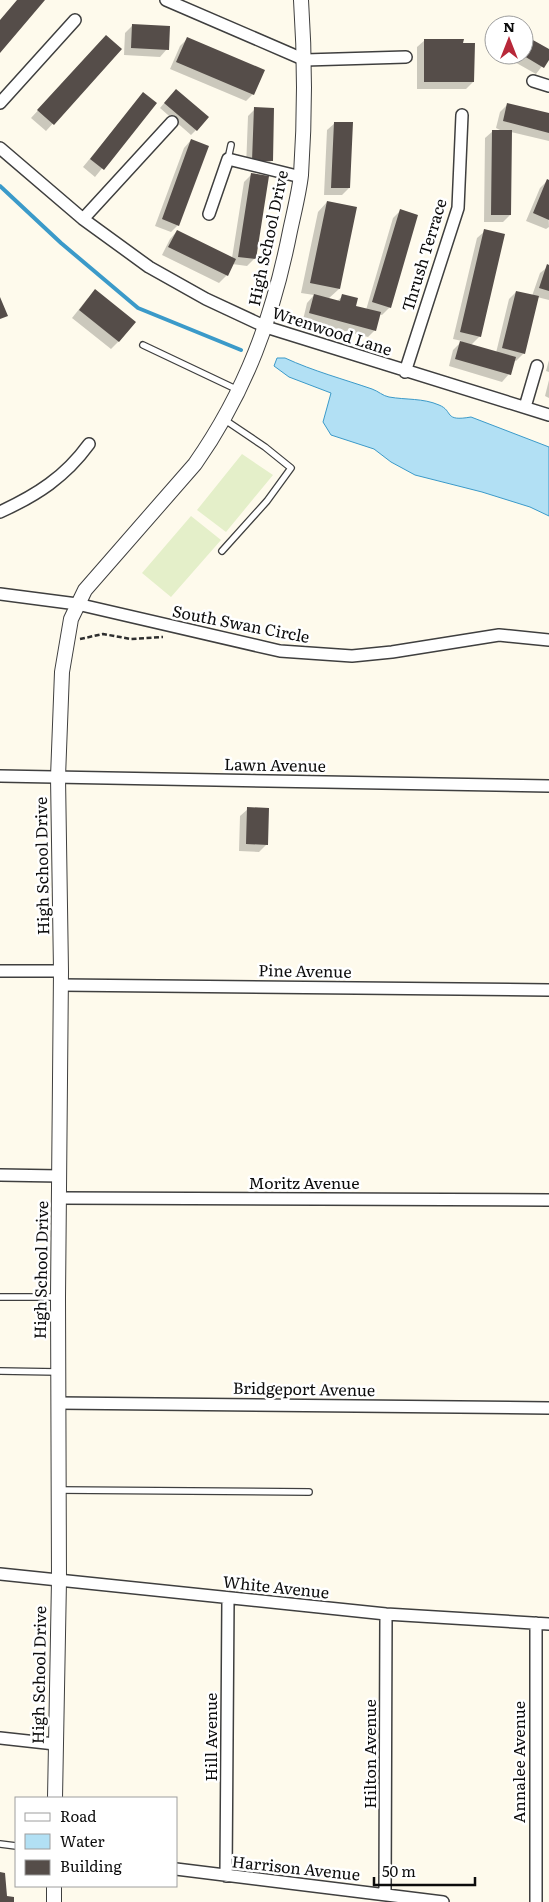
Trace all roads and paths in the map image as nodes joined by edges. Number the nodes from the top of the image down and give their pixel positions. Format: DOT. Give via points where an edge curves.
graph roads {
  1 [pos="166,0"];
  2 [pos="301,0"];
  3 [pos="75,20"];
  4 [pos="406,57"];
  5 [pos="305,60"];
  6 [pos="533,81"];
  7 [pos="549,86"];
  8 [pos="0,102"];
  9 [pos="462,115"];
  10 [pos="172,122"];
  11 [pos="231,145"];
  12 [pos="0,148"];
  13 [pos="228,159"];
  14 [pos="301,177"];
  15 [pos="209,214"];
  16 [pos="83,219"];
  17 [pos="266,327"];
  18 [pos="143,345"];
  19 [pos="537,366"];
  20 [pos="405,372"];
  21 [pos="240,391"];
  22 [pos="525,407"];
  23 [pos="549,415"];
  24 [pos="225,420"];
  25 [pos="89,444"];
  26 [pos="0,512"];
  27 [pos="222,551"];
  28 [pos="0,594"];
  29 [pos="77,604"];
  30 [pos="172,627"];
  31 [pos="549,640"];
  32 [pos="67,642"];
  33 [pos="0,776"];
  34 [pos="58,777"];
  35 [pos="549,786"];
  36 [pos="0,971"];
  37 [pos="61,978"];
  38 [pos="549,990"];
  39 [pos="0,1175"];
  40 [pos="60,1176"];
  41 [pos="60,1198"];
  42 [pos="549,1200"];
  43 [pos="0,1297"];
  44 [pos="58,1297"];
  45 [pos="0,1371"];
  46 [pos="58,1372"];
  47 [pos="58,1403"];
  48 [pos="549,1408"];
  49 [pos="57,1490"];
  50 [pos="309,1492"];
  51 [pos="0,1574"];
  52 [pos="59,1580"];
  53 [pos="228,1599"];
  54 [pos="386,1614"];
  55 [pos="536,1623"];
  56 [pos="549,1624"];
  57 [pos="0,1738"];
  58 [pos="55,1744"];
  59 [pos="55,1797"];
  60 [pos="0,1844"];
  61 [pos="15,1846"];
  62 [pos="178,1869"];
  63 [pos="226,1876"];
  64 [pos="54,1887"];
  65 [pos="385,1894"];
  66 [pos="54,1902"];
  67 [pos="443,1902"];
  68 [pos="536,1902"];
  1 -- 5 [label="street"];
  2 -- 5 [label="street, High School Drive"];
  3 -- 8 [label="street"];
  4 -- 5 [label="street"];
  5 -- 14 [label="street, High School Drive"];
  6 -- 7 [label="street"];
  9 -- 20 [label="street, Thrush Terrace" via="458,208"];
  10 -- 16 [label="street"];
  11 -- 13 [label="lane"];
  12 -- 16 [label="street, Wrenwood Lane"];
  13 -- 14 [label="street"];
  13 -- 15 [label="street"];
  14 -- 17 [label="street, High School Drive" via="279,285"];
  16 -- 17 [label="street, Wrenwood Lane" via="149,267"];
  17 -- 20 [label="street, Wrenwood Lane"];
  17 -- 21 [label="street, High School Drive"];
  18 -- 21 [label="lane"];
  19 -- 22 [label="street"];
  20 -- 22 [label="street, Wrenwood Lane"];
  21 -- 24 [label="street, High School Drive"];
  22 -- 23 [label="street, Wrenwood Lane"];
  24 -- 27 [label="lane" via="291,468 267,501"];
  24 -- 29 [label="street, High School Drive" via="195,464 85,590"];
  25 -- 26 [label="street" via="50,486"];
  28 -- 29 [label="street, South Swan Circle"];
  29 -- 30 [label="street, South Swan Circle"];
  29 -- 32 [label="street, High School Drive"];
  30 -- 31 [label="street, South Swan Circle" via="280,651 314,655 392,652 500,635"];
  30 -- 32 [label="path" via="161,638 131,639 103,634"];
  32 -- 34 [label="street, High School Drive" via="62,672"];
  33 -- 34 [label="street, Lawn Avenue"];
  34 -- 35 [label="street, Lawn Avenue"];
  34 -- 37 [label="street, High School Drive"];
  36 -- 37 [label="street, Pine Avenue"];
  37 -- 38 [label="street, Pine Avenue"];
  37 -- 40 [label="street, High School Drive"];
  39 -- 40 [label="street"];
  40 -- 41 [label="street, High School Drive"];
  41 -- 42 [label="street, Moritz Avenue"];
  41 -- 44 [label="street, High School Drive"];
  43 -- 44 [label="lane"];
  44 -- 46 [label="street, High School Drive"];
  45 -- 46 [label="lane"];
  46 -- 47 [label="street, High School Drive"];
  47 -- 48 [label="street, Bridgeport Avenue"];
  47 -- 49 [label="street, High School Drive"];
  49 -- 50 [label="lane"];
  49 -- 52 [label="street, High School Drive"];
  51 -- 52 [label="street, White Avenue"];
  52 -- 53 [label="street, White Avenue"];
  52 -- 58 [label="street, High School Drive"];
  53 -- 54 [label="street, White Avenue"];
  53 -- 63 [label="street, Hill Avenue"];
  54 -- 55 [label="street, White Avenue"];
  54 -- 65 [label="street, Hilton Avenue"];
  55 -- 56 [label="street, White Avenue"];
  55 -- 68 [label="street, Annalee Avenue"];
  57 -- 58 [label="street"];
  58 -- 59 [label="street, High School Drive"];
  60 -- 61 [label="lane"];
  62 -- 63 [label="street, Harrison Avenue"];
  63 -- 65 [label="street, Harrison Avenue"];
  64 -- 66 [label="street"];
  65 -- 67 [label="street, Harrison Avenue"];
}
